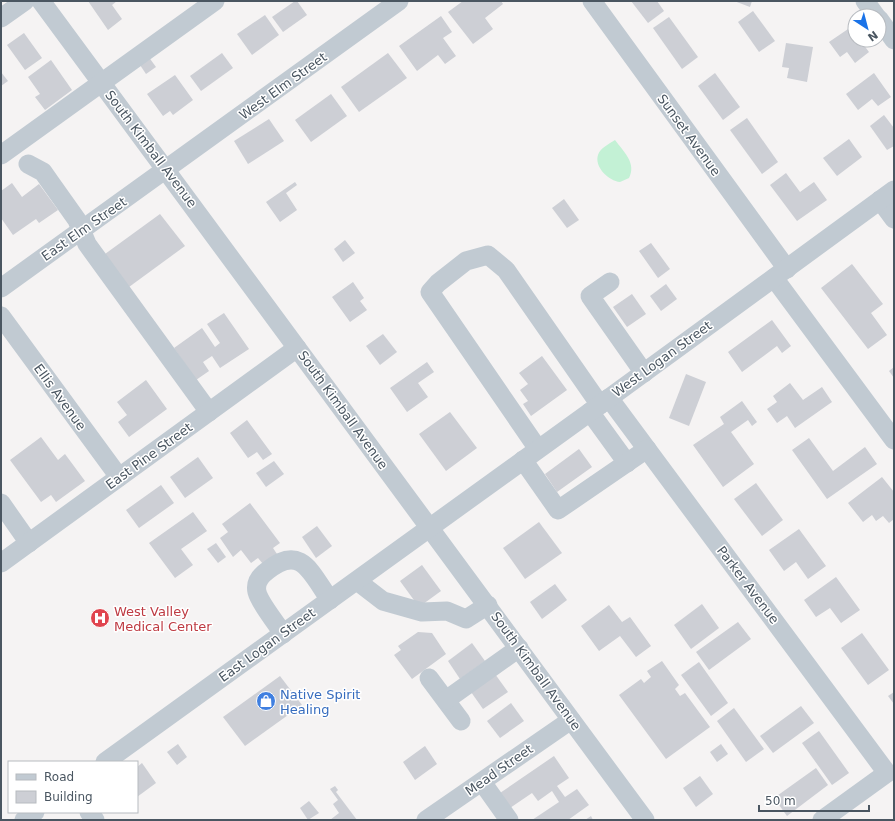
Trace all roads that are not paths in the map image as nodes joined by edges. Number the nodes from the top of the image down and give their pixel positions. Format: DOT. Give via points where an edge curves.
graph roads {
  1 [pos="25,1"];
  2 [pos="41,1"];
  3 [pos="215,1"];
  4 [pos="399,1"];
  5 [pos="592,1"];
  6 [pos="1,18"];
  7 [pos="887,30"];
  8 [pos="894,40"];
  9 [pos="102,83"];
  10 [pos="1,155"];
  11 [pos="28,164"];
  12 [pos="167,170"];
  13 [pos="887,195"];
  14 [pos="894,219"];
  15 [pos="82,231"];
  16 [pos="780,274"];
  17 [pos="610,282"];
  18 [pos="1,288"];
  19 [pos="1,316"];
  20 [pos="297,348"];
  21 [pos="644,373"];
  22 [pos="600,405"];
  23 [pos="209,412"];
  24 [pos="894,440"];
  25 [pos="538,449"];
  26 [pos="647,449"];
  27 [pos="523,460"];
  28 [pos="627,463"];
  29 [pos="119,478"];
  30 [pos="1,503"];
  31 [pos="430,527"];
  32 [pos="29,543"];
  33 [pos="1,563"];
  34 [pos="357,581"];
  35 [pos="330,600"];
  36 [pos="488,605"];
  37 [pos="283,634"];
  38 [pos="519,648"];
  39 [pos="429,678"];
  40 [pos="446,700"];
  41 [pos="571,720"];
  42 [pos="461,721"];
  43 [pos="106,761"];
  44 [pos="482,782"];
  45 [pos="34,813"];
  46 [pos="24,820"];
  47 [pos="426,820"];
  48 [pos="509,820"];
  49 [pos="645,820"];
  50 [pos="822,820"];
  1 -- 6 [label="street"];
  2 -- 9 [label="street, South Kimball Avenue"];
  3 -- 9 [label="street"];
  4 -- 12 [label="street, West Elm Street"];
  5 -- 16 [label="street, Sunset Avenue"];
  7 -- 8 [label="street"];
  9 -- 10 [label="street"];
  9 -- 12 [label="street, South Kimball Avenue"];
  11 -- 15 [label="street" via="42,172 77,220"];
  12 -- 15 [label="street, East Elm Street"];
  12 -- 20 [label="street, South Kimball Avenue"];
  13 -- 14 [label="street"];
  13 -- 16 [label="street, West Logan Street"];
  15 -- 18 [label="street, East Elm Street"];
  15 -- 23 [label="street" via="87,244"];
  16 -- 21 [label="street, West Logan Street"];
  16 -- 24 [label="street, Sunset Avenue"];
  17 -- 21 [label="street" via="590,296"];
  19 -- 29 [label="street, Ellis Avenue"];
  20 -- 23 [label="street, East Pine Street"];
  20 -- 31 [label="street, South Kimball Avenue"];
  21 -- 22 [label="street, West Logan Street"];
  22 -- 25 [label="street, West Logan Street"];
  22 -- 25 [label="street" via="506,270 488,256 466,261 430,292"];
  22 -- 26 [label="street, Parker Avenue"];
  22 -- 28 [label="street"];
  23 -- 29 [label="street, East Pine Street"];
  25 -- 27 [label="street, West Logan Street"];
  26 -- 28 [label="street"];
  26 -- 50 [label="street, Parker Avenue" via="887,773"];
  27 -- 28 [label="street" via="558,510"];
  27 -- 31 [label="street, West Logan Street"];
  29 -- 32 [label="street, East Pine Street"];
  30 -- 32 [label="street"];
  31 -- 34 [label="street, East Logan Street"];
  31 -- 36 [label="street, South Kimball Avenue"];
  32 -- 33 [label="street, East Pine Street"];
  34 -- 35 [label="street, East Logan Street"];
  34 -- 36 [label="street" via="383,601 422,612 447,611 466,619"];
  35 -- 37 [label="street, East Logan Street"];
  35 -- 37 [label="street" via="301,562 283,560 272,567 261,576 257,593"];
  36 -- 38 [label="street, South Kimball Avenue"];
  37 -- 43 [label="street, East Logan Street"];
  38 -- 40 [label="street"];
  38 -- 41 [label="street, South Kimball Avenue"];
  39 -- 40 [label="street"];
  40 -- 42 [label="street"];
  41 -- 44 [label="street, Mead Street"];
  41 -- 49 [label="street, South Kimball Avenue"];
  44 -- 47 [label="street, Mead Street"];
  44 -- 48 [label="street"];
  45 -- 46 [label="street"];
}
